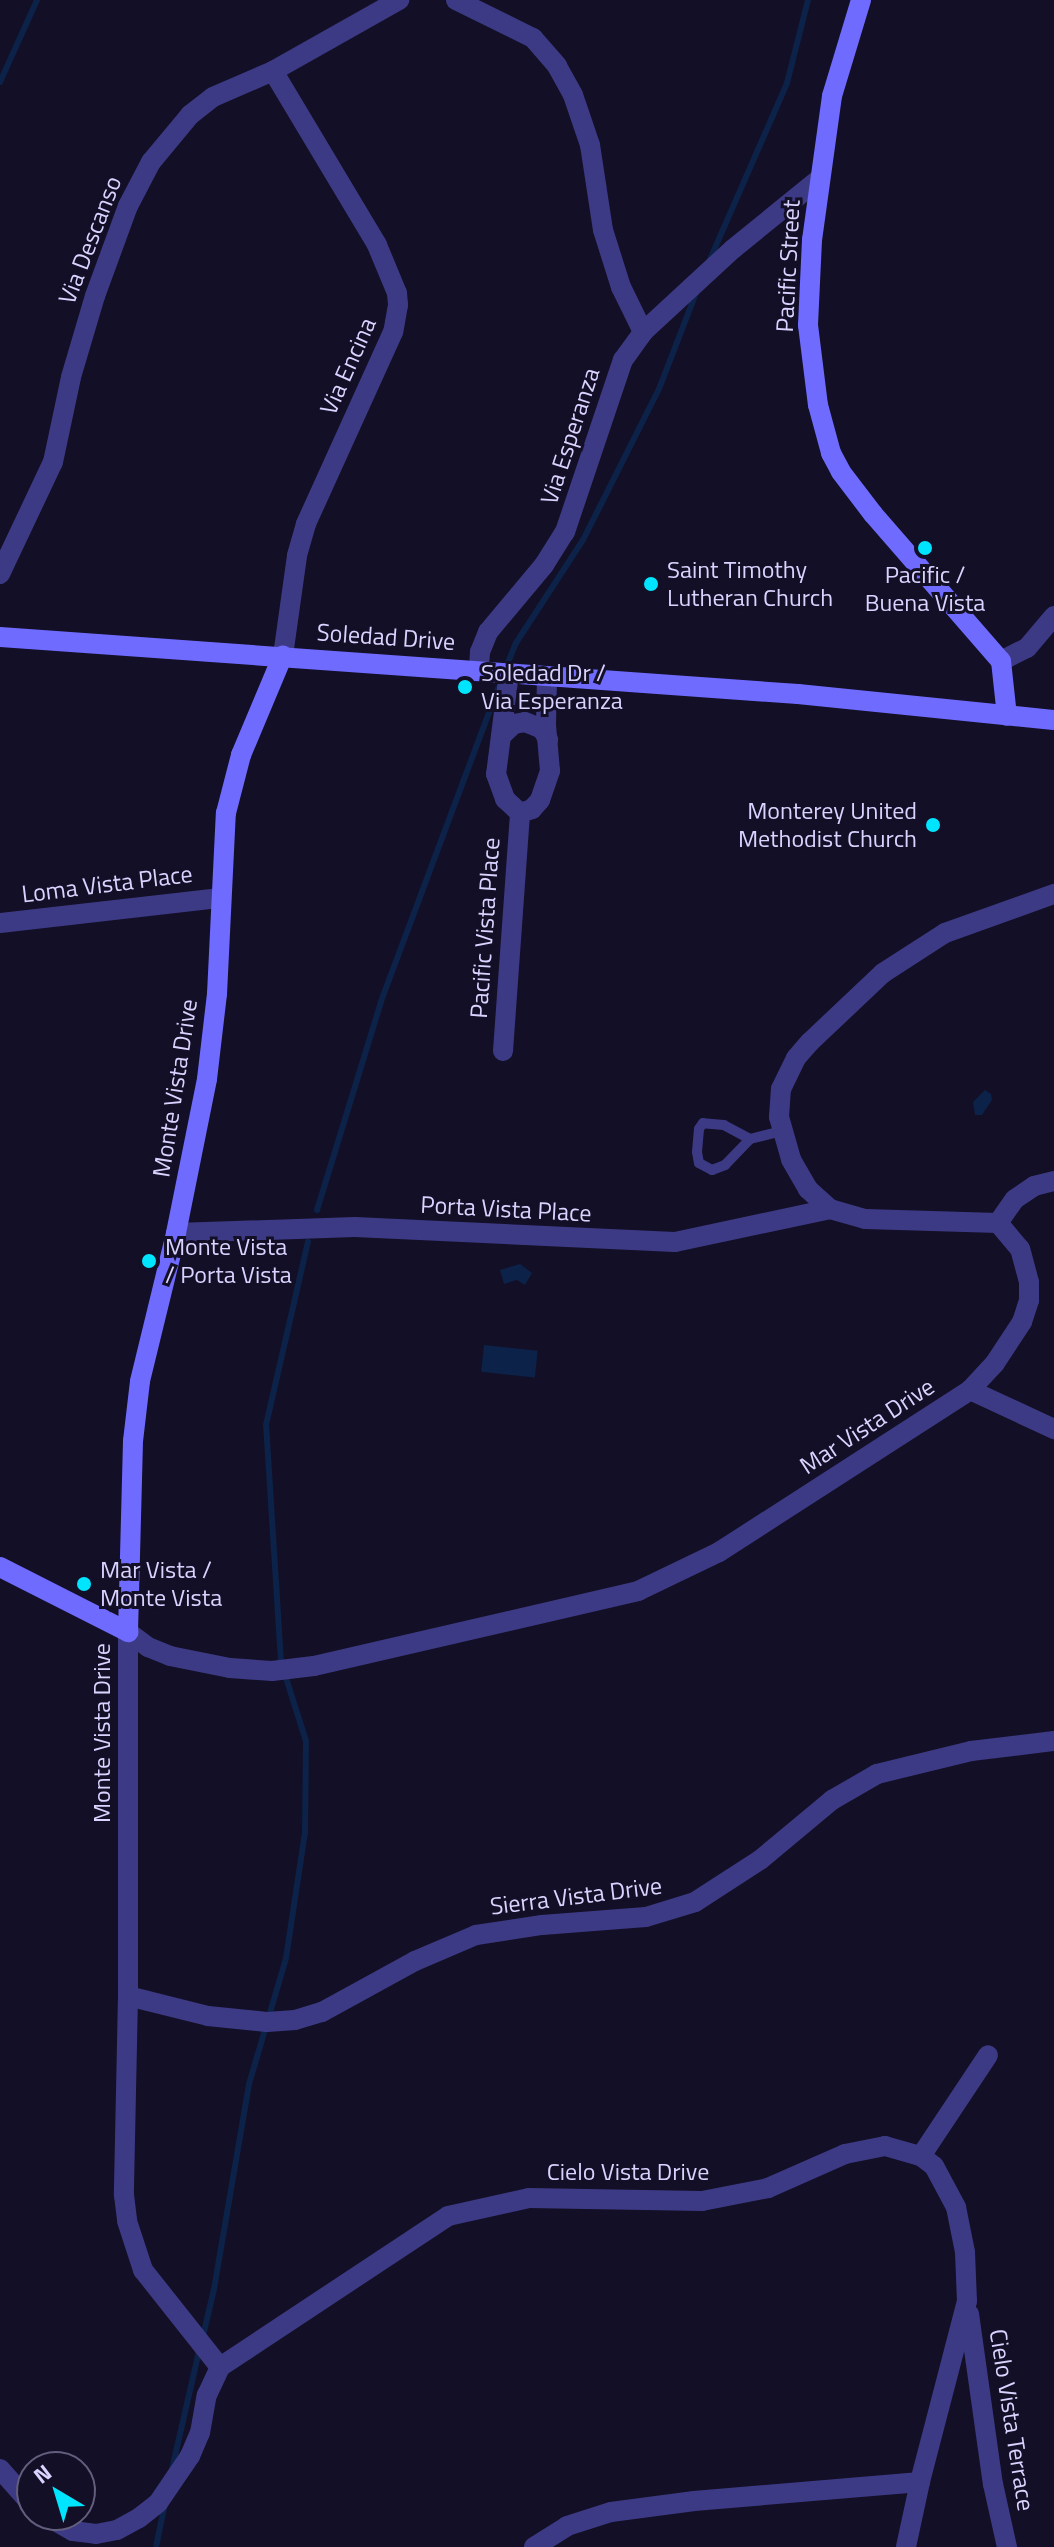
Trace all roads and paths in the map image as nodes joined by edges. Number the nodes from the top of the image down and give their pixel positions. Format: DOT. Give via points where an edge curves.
graph roads {
  1 [pos="399,0"];
  2 [pos="456,0"];
  3 [pos="861,0"];
  4 [pos="273,71"];
  5 [pos="819,179"];
  6 [pos="643,332"];
  7 [pos="0,574"];
  8 [pos="1054,616"];
  9 [pos="0,637"];
  10 [pos="283,655"];
  11 [pos="1001,661"];
  12 [pos="479,670"];
  13 [pos="509,673"];
  14 [pos="547,676"];
  15 [pos="1007,716"];
  16 [pos="1054,720"];
  17 [pos="501,736"];
  18 [pos="548,739"];
  19 [pos="520,813"];
  20 [pos="1054,894"];
  21 [pos="221,898"];
  22 [pos="0,923"];
  23 [pos="503,1051"];
  24 [pos="782,1131"];
  25 [pos="750,1139"];
  26 [pos="1054,1181"];
  27 [pos="830,1209"];
  28 [pos="998,1223"];
  29 [pos="176,1233"];
  30 [pos="970,1390"];
  31 [pos="1054,1429"];
  32 [pos="0,1567"];
  33 [pos="128,1632"];
  34 [pos="1054,1741"];
  35 [pos="128,1996"];
  36 [pos="988,2055"];
  37 [pos="921,2156"];
  38 [pos="967,2301"];
  39 [pos="220,2367"];
  40 [pos="0,2469"];
  41 [pos="920,2482"];
  42 [pos="16,2487"];
  43 [pos="73,2531"];
  44 [pos="534,2547"];
  45 [pos="906,2547"];
  46 [pos="1007,2547"];
  1 -- 4 [label="street, Via Descanso"];
  2 -- 6 [label="street" via="533,38 557,66 590,145 603,230 621,287"];
  3 -- 5 [label="street, Pacific Street" via="832,96"];
  4 -- 7 [label="street, Via Descanso" via="213,97 190,115 138,184 95,296 71,377 61,441"];
  4 -- 10 [label="street, Via Encina" via="377,245 398,305 393,332 306,524"];
  5 -- 6 [label="street, Via Esperanza"];
  5 -- 11 [label="street, Pacific Street" via="808,325 818,405 831,453 873,514"];
  6 -- 12 [label="street, Via Esperanza" via="623,360 565,532 488,632"];
  8 -- 11 [label="street" via="1027,648"];
  9 -- 10 [label="street, Soledad Drive"];
  10 -- 12 [label="street, Soledad Drive"];
  10 -- 21 [label="street, Monte Vista Drive" via="232,784"];
  11 -- 15 [label="street"];
  12 -- 13 [label="street, Soledad Drive"];
  13 -- 14 [label="street, Soledad Drive"];
  13 -- 17 [label="street, Pacific Vista Place"];
  14 -- 15 [label="street, Soledad Drive"];
  14 -- 18 [label="street"];
  15 -- 16 [label="street, Soledad Drive"];
  17 -- 18 [label="street" via="525,722 542,729"];
  17 -- 19 [label="street, Pacific Vista Place" via="496,759 499,787"];
  18 -- 19 [label="street" via="551,756 545,787 532,809"];
  19 -- 23 [label="street, Pacific Vista Place"];
  20 -- 24 [label="street" via="945,933 883,973 831,1018 796,1058 781,1089"];
  21 -- 22 [label="street, Loma Vista Place"];
  21 -- 29 [label="street, Monte Vista Drive" via="214,1034"];
  24 -- 25 [label="lane"];
  24 -- 27 [label="street" via="798,1174"];
  25 -- 25 [label="lane" via="725,1165 712,1170 699,1163 703,1123 724,1125"];
  26 -- 28 [label="street" via="1015,1199"];
  27 -- 28 [label="street" via="865,1219"];
  27 -- 29 [label="street, Porta Vista Place" via="675,1242 355,1227"];
  28 -- 30 [label="street, Mar Vista Drive" via="1023,1258 1029,1300 1012,1341"];
  29 -- 33 [label="street, Monte Vista Drive" via="140,1381 133,1441"];
  30 -- 31 [label="street"];
  30 -- 33 [label="street, Mar Vista Drive" via="719,1552 626,1594 314,1666 272,1671 170,1656"];
  32 -- 33 [label="street, Mar Vista Drive"];
  33 -- 35 [label="street, Monte Vista Drive"];
  34 -- 35 [label="street, Sierra Vista Drive" via="971,1751 877,1774 832,1800 760,1860 695,1902 646,1917 476,1935 309,2016 267,2022 208,2016"];
  35 -- 39 [label="street, Monte Vista Drive" via="124,2195 132,2247 143,2270"];
  36 -- 37 [label="street"];
  37 -- 38 [label="street" via="934,2166 956,2207"];
  37 -- 39 [label="street, Cielo Vista Drive" via="885,2146 860,2149 768,2188 702,2201 529,2198 463,2211 431,2225"];
  38 -- 41 [label="street"];
  38 -- 46 [label="street, Cielo Vista Terrace"];
  39 -- 43 [label="street" via="190,2456 158,2503 117,2530"];
  40 -- 42 [label="street"];
  41 -- 44 [label="street" via="611,2512 567,2526"];
  41 -- 45 [label="street"];
}
